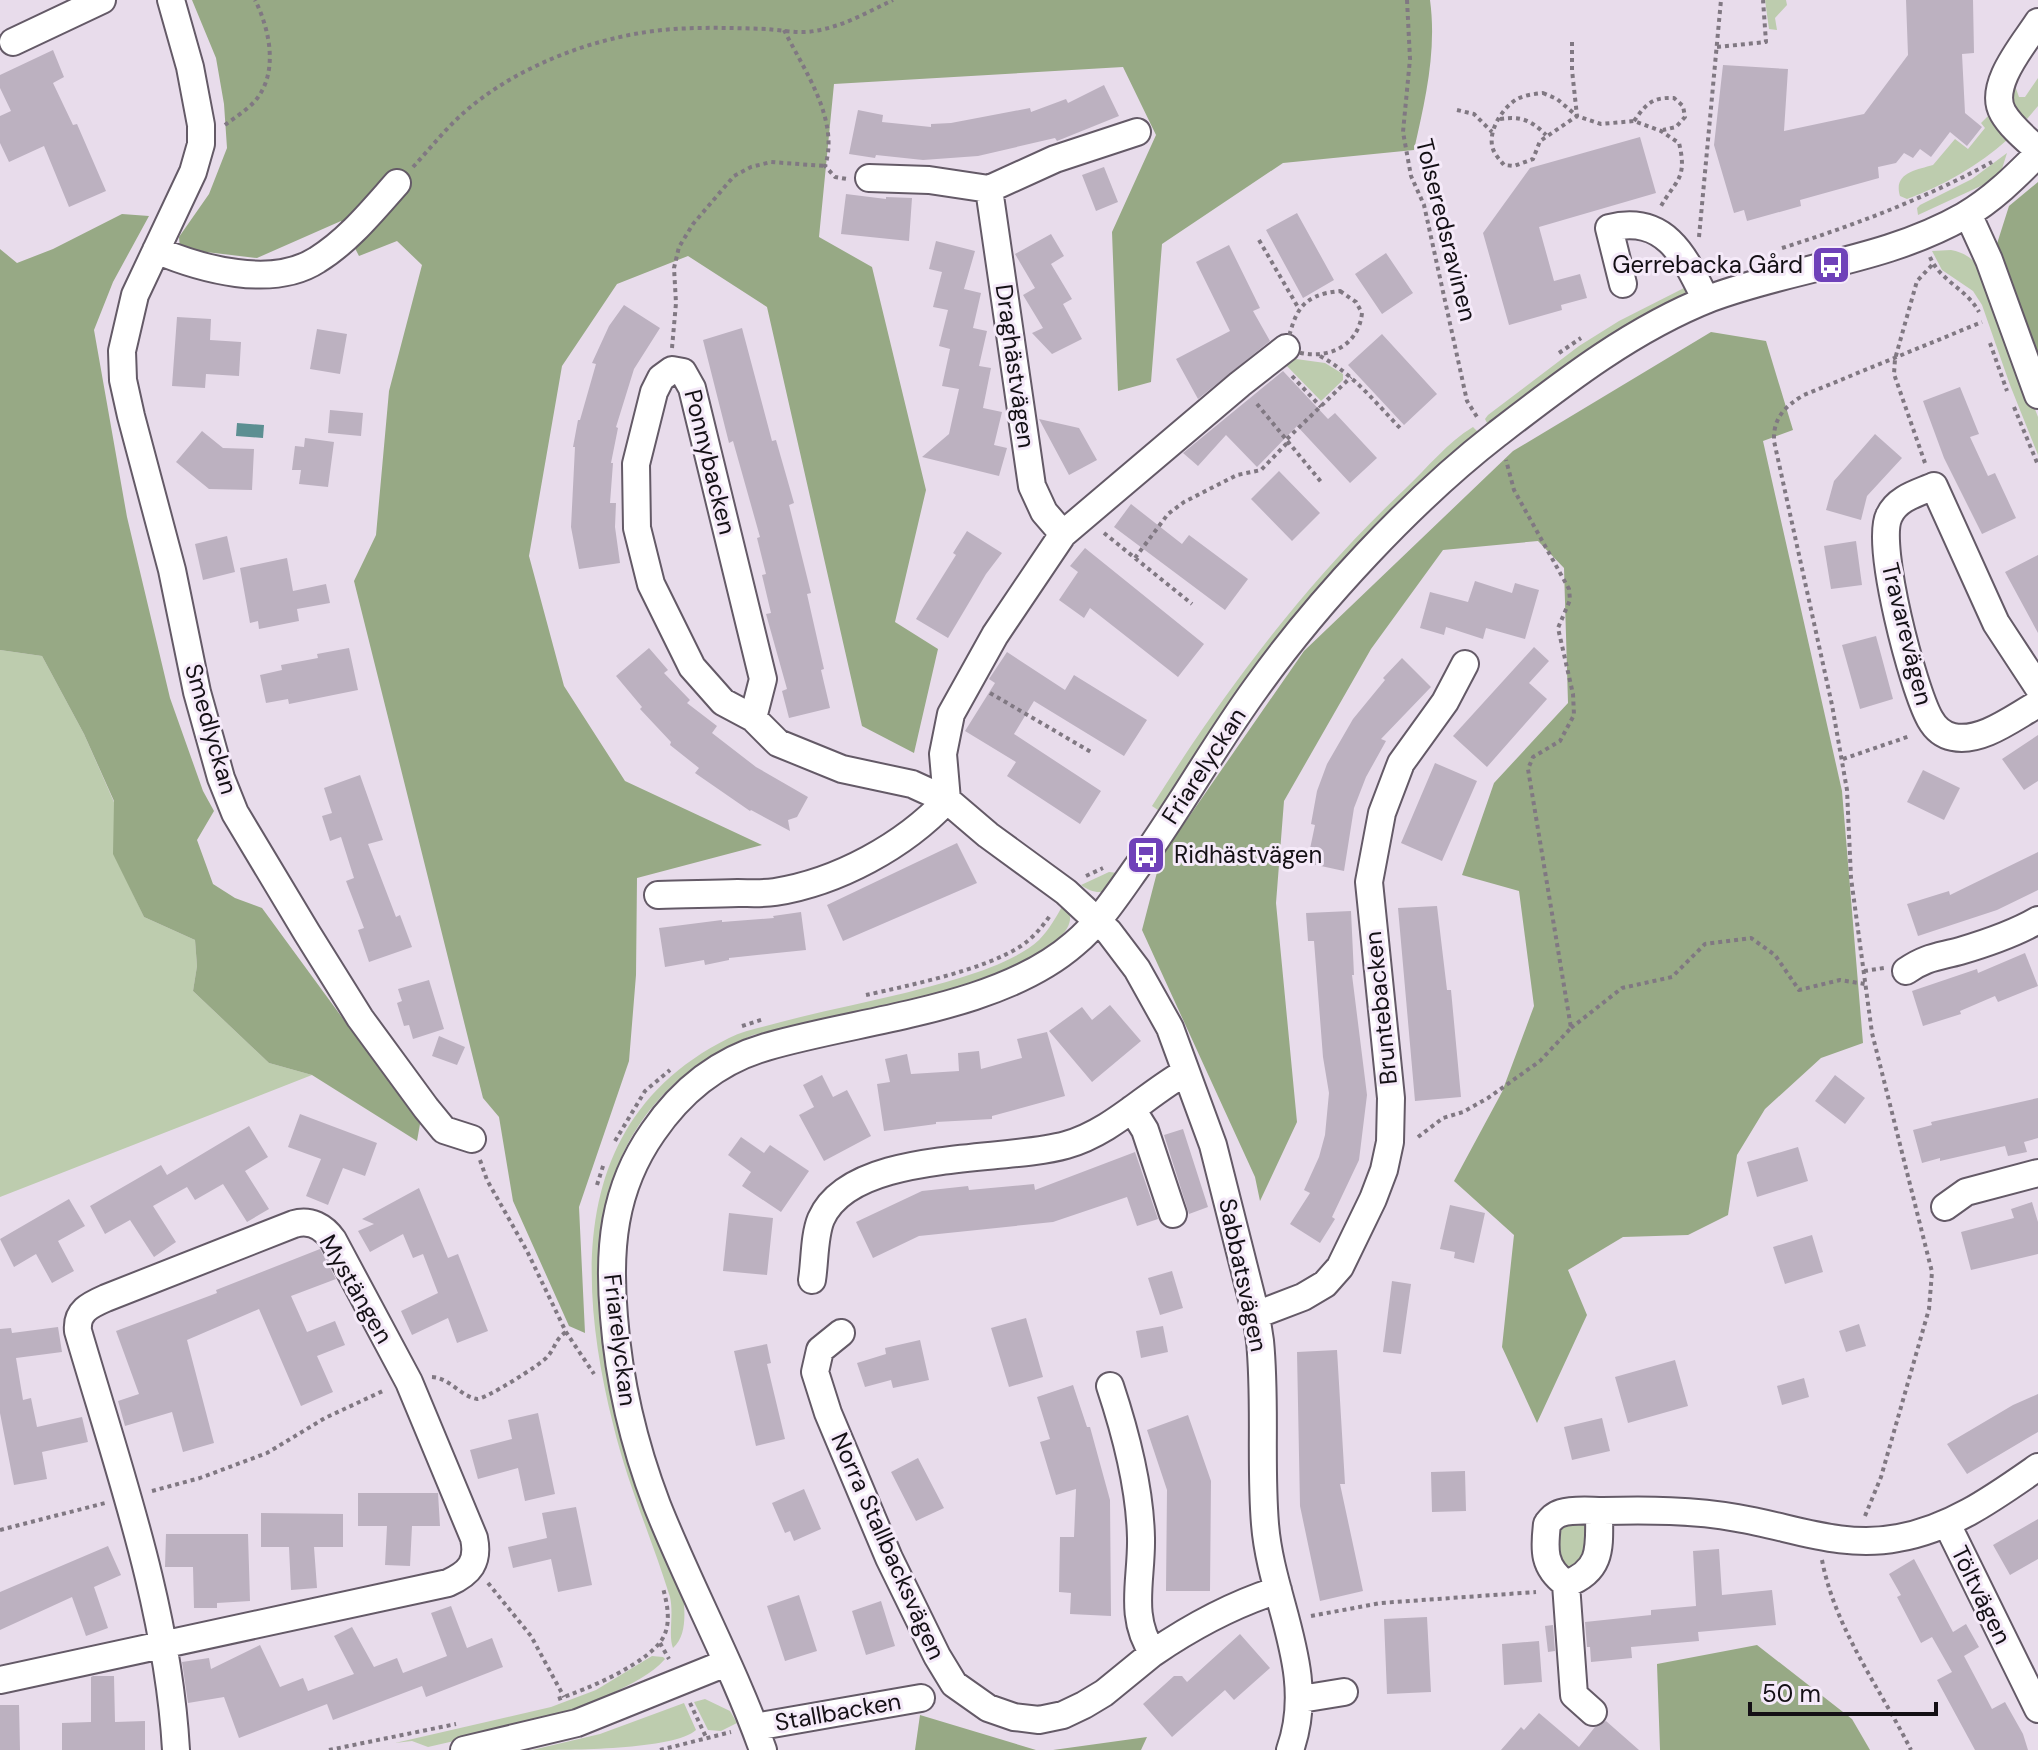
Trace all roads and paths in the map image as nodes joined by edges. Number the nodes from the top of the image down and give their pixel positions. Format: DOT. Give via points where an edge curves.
graph roads {
  1 [pos="102,0"];
  2 [pos="171,0"];
  3 [pos="255,0"];
  4 [pos="893,0"];
  5 [pos="1407,0"];
  6 [pos="1721,0"];
  7 [pos="1763,0"];
  8 [pos="2038,22"];
  9 [pos="784,30"];
  10 [pos="13,42"];
  11 [pos="1572,42"];
  12 [pos="1717,47"];
  13 [pos="1457,110"];
  14 [pos="1577,116"];
  15 [pos="1500,119"];
  16 [pos="1634,121"];
  17 [pos="222,128"];
  18 [pos="1661,131"];
  19 [pos="1137,132"];
  20 [pos="1492,132"];
  21 [pos="1546,135"];
  22 [pos="2038,152"];
  23 [pos="825,166"];
  24 [pos="869,178"];
  25 [pos="397,183"];
  26 [pos="989,189"];
  27 [pos="1907,204"];
  28 [pos="1968,214"];
  29 [pos="1649,228"];
  30 [pos="1921,235"];
  31 [pos="1259,240"];
  32 [pos="156,250"];
  33 [pos="1933,264"];
  34 [pos="1689,267"];
  35 [pos="1623,284"];
  36 [pos="1706,300"];
  37 [pos="1299,309"];
  38 [pos="1280,353"];
  39 [pos="1318,355"];
  40 [pos="1895,359"];
  41 [pos="668,372"];
  42 [pos="1351,377"];
  43 [pos="1240,384"];
  44 [pos="2038,395"];
  45 [pos="1321,407"];
  46 [pos="1485,427"];
  47 [pos="1400,428"];
  48 [pos="1288,440"];
  49 [pos="1322,483"];
  50 [pos="1934,486"];
  51 [pos="1084,517"];
  52 [pos="1063,534"];
  53 [pos="1135,558"];
  54 [pos="1192,604"];
  55 [pos="1465,664"];
  56 [pos="968,680"];
  57 [pos="2038,687"];
  58 [pos="2038,704"];
  59 [pos="753,718"];
  60 [pos="1934,726"];
  61 [pos="1091,752"];
  62 [pos="1842,759"];
  63 [pos="947,800"];
  64 [pos="1066,892"];
  65 [pos="658,895"];
  66 [pos="2038,920"];
  67 [pos="1098,922"];
  68 [pos="1878,968"];
  69 [pos="1864,971"];
  70 [pos="1906,971"];
  71 [pos="1865,984"];
  72 [pos="862,996"];
  73 [pos="776,1016"];
  74 [pos="1571,1028"];
  75 [pos="732,1030"];
  76 [pos="675,1066"];
  77 [pos="1186,1072"];
  78 [pos="1132,1109"];
  79 [pos="1418,1137"];
  80 [pos="472,1139"];
  81 [pos="613,1145"];
  82 [pos="606,1159"];
  83 [pos="2038,1173"];
  84 [pos="596,1188"];
  85 [pos="1945,1207"];
  86 [pos="1173,1214"];
  87 [pos="812,1280"];
  88 [pos="1256,1315"];
  89 [pos="566,1332"];
  90 [pos="841,1333"];
  91 [pos="595,1360"];
  92 [pos="409,1382"];
  93 [pos="1110,1386"];
  94 [pos="2038,1467"];
  95 [pos="127,1497"];
  96 [pos="1599,1511"];
  97 [pos="1947,1524"];
  98 [pos="0,1530"];
  99 [pos="1820,1538"];
  100 [pos="1855,1542"];
  101 [pos="473,1565"];
  102 [pos="1566,1584"];
  103 [pos="1278,1590"];
  104 [pos="1286,1621"];
  105 [pos="660,1643"];
  106 [pos="163,1646"];
  107 [pos="1153,1653"];
  108 [pos="726,1663"];
  109 [pos="0,1680"];
  110 [pos="1344,1692"];
  111 [pos="564,1697"];
  112 [pos="921,1698"];
  113 [pos="1301,1699"];
  114 [pos="551,1702"];
  115 [pos="2038,1709"];
  116 [pos="1593,1712"];
  117 [pos="469,1721"];
  118 [pos="706,1737"];
  119 [pos="759,1739"];
  120 [pos="494,1747"];
  121 [pos="176,1750"];
  122 [pos="329,1750"];
  123 [pos="464,1750"];
  124 [pos="660,1750"];
  125 [pos="1290,1750"];
  126 [pos="1911,1750"];
  1 -- 10 [label="street"];
  2 -- 32 [label="street, Smedlyckan" via="190,67 201,144"];
  3 -- 17 [label="path" via="269,42 270,72 255,101"];
  4 -- 9 [label="path" via="827,29"];
  5 -- 46 [label="path, Tolseredsravinen" via="1410,59 1403,132 1411,176 1427,219 1467,401"];
  6 -- 12 [label="path"];
  7 -- 12 [label="path" via="1766,42"];
  8 -- 22 [label="street" via="2006,72 1998,100 2002,112"];
  9 -- 23 [label="path" via="822,106 829,137"];
  9 -- 25 [label="path" via="672,29 562,54 525,71 458,117"];
  11 -- 14 [label="path"];
  12 -- 34 [label="path" via="1697,261"];
  13 -- 20 [label="path" via="1474,114"];
  14 -- 15 [label="path" via="1543,93 1517,99"];
  14 -- 16 [label="path" via="1601,124"];
  14 -- 21 [label="path"];
  15 -- 20 [label="path"];
  15 -- 21 [label="path" via="1529,120"];
  16 -- 18 [label="path"];
  16 -- 18 [label="path" via="1655,98 1678,100 1685,113 1681,123"];
  18 -- 29 [label="path" via="1679,143 1681,174"];
  19 -- 26 [label="street" via="1055,159"];
  20 -- 21 [label="path" via="1493,151 1504,165 1514,166 1533,159"];
  22 -- 28 [label="street, Friarelyckan"];
  23 -- 24 [label="path" via="835,177"];
  23 -- 41 [label="path" via="771,162 751,167 734,176 693,224 674,268 675,329"];
  24 -- 26 [label="street"];
  25 -- 32 [label="street" via="359,225 317,261 299,268 246,275"];
  26 -- 52 [label="street, Draghästvägen" via="1032,486 1044,512"];
  27 -- 30 [label="path"];
  28 -- 30 [label="street, Friarelyckan"];
  28 -- 44 [label="street"];
  29 -- 34 [label="street" via="1666,236"];
  29 -- 35 [label="street" via="1609,228"];
  30 -- 33 [label="path"];
  30 -- 36 [label="street, Friarelyckan"];
  31 -- 37 [label="path"];
  32 -- 80 [label="street, Smedlyckan" via="126,327 123,380 221,778 235,813 360,1018 444,1130"];
  33 -- 40 [label="path" via="1917,281"];
  33 -- 40 [label="path" via="1971,298 1982,322"];
  34 -- 36 [label="street"];
  36 -- 46 [label="street, Friarelyckan"];
  37 -- 38 [label="path"];
  37 -- 39 [label="path" via="1314,298 1340,291 1362,313 1350,341"];
  38 -- 39 [label="path"];
  38 -- 43 [label="street"];
  38 -- 45 [label="path"];
  39 -- 42 [label="path"];
  40 -- 50 [label="path" via="1894,374"];
  40 -- 62 [label="path" via="1804,395 1787,405 1774,426"];
  41 -- 59 [label="street, Ponnybacken" via="678,370 688,377 705,438 763,679"];
  41 -- 59 [label="street, Ponnybacken" via="650,404 635,472 637,528 646,565 692,667 723,702"];
  42 -- 45 [label="path"];
  42 -- 47 [label="path"];
  43 -- 48 [label="path"];
  43 -- 51 [label="street"];
  45 -- 48 [label="path"];
  46 -- 67 [label="street, Friarelyckan" via="1321,606 1256,687"];
  46 -- 74 [label="path, Tolseredsravinen" via="1504,453 1514,490 1569,589 1558,628 1574,715 1560,741 1533,757 1528,769"];
  48 -- 49 [label="path"];
  48 -- 53 [label="path" via="1261,470 1237,475 1168,514"];
  50 -- 57 [label="street" via="1996,623"];
  50 -- 60 [label="street, Travarevägen" via="1895,507 1885,534 1902,631"];
  51 -- 52 [label="street"];
  51 -- 53 [label="path"];
  52 -- 56 [label="street"];
  53 -- 54 [label="path"];
  55 -- 88 [label="street, Bruntebacken" via="1401,763 1382,813 1369,882 1391,1098 1384,1170 1340,1267 1325,1284"];
  56 -- 61 [label="path"];
  56 -- 63 [label="street" via="951,714 943,754"];
  58 -- 60 [label="street, Travarevägen" via="1966,738 1949,736"];
  59 -- 63 [label="street, Ponnybacken" via="778,743 842,769 912,784"];
  60 -- 62 [label="path"];
  62 -- 69 [label="path"];
  63 -- 64 [label="street"];
  63 -- 65 [label="street" via="924,825 825,879 774,893"];
  64 -- 67 [label="street"];
  64 -- 72 [label="path" via="1037,933 1007,953"];
  66 -- 70 [label="street" via="1924,959"];
  67 -- 77 [label="street, Sabbatsvägen" via="1137,969 1170,1028"];
  67 -- 108 [label="street, Friarelyckan" via="1068,950 1028,975 984,993 769,1046 729,1061 681,1096 634,1164 617,1217 610,1270 626,1401 656,1503"];
  68 -- 69 [label="path"];
  69 -- 71 [label="path"];
  71 -- 74 [label="path" via="1840,980 1799,990 1775,955 1751,938 1705,944 1672,977 1622,988"];
  71 -- 100 [label="path" via="1872,1033 1932,1272 1929,1309 1881,1477"];
  73 -- 75 [label="path"];
  74 -- 79 [label="path" via="1514,1080"];
  76 -- 81 [label="path" via="645,1091"];
  77 -- 78 [label="street"];
  77 -- 88 [label="street, Sabbatsvägen" via="1213,1145"];
  78 -- 86 [label="street" via="1145,1130"];
  78 -- 87 [label="street" via="1066,1145 898,1168 850,1188 822,1218"];
  80 -- 89 [label="path" via="487,1180"];
  82 -- 84 [label="path"];
  83 -- 85 [label="street" via="1966,1192"];
  88 -- 103 [label="street, Sabbatsvägen" via="1265,1526"];
  89 -- 91 [label="path" via="593,1370"];
  89 -- 92 [label="path" via="544,1361 486,1398 472,1398 438,1377"];
  90 -- 107 [label="street, Norra Stallbacksvägen" via="820,1350 815,1372 828,1413 889,1558 954,1684 992,1710 1039,1720 1084,1705"];
  92 -- 95 [label="path" via="325,1418 235,1466"];
  92 -- 95 [label="street, Mystängen" via="333,1240 308,1222 106,1298 85,1309 77,1325"];
  92 -- 101 [label="street, Mystängen" via="474,1538"];
  93 -- 107 [label="street" via="1136,1487 1141,1539 1137,1617"];
  94 -- 97 [label="street"];
  95 -- 98 [label="path"];
  95 -- 106 [label="street, Mystängen"];
  96 -- 99 [label="street" via="1736,1517"];
  96 -- 102 [label="street" via="1599,1554 1578,1580"];
  96 -- 102 [label="street" via="1559,1514 1547,1524 1550,1571"];
  97 -- 100 [label="street" via="1900,1538"];
  97 -- 115 [label="street, Töltvägen"];
  99 -- 100 [label="street"];
  99 -- 126 [label="path" via="1832,1600"];
  101 -- 106 [label="street" via="448,1583"];
  101 -- 111 [label="path" via="531,1636"];
  102 -- 104 [label="path" via="1539,1592 1381,1603"];
  102 -- 116 [label="street" via="1574,1695"];
  103 -- 104 [label="street, Sabbatsvägen"];
  103 -- 107 [label="street, Norra Stallbacksvägen" via="1220,1614"];
  104 -- 113 [label="street, Sabbatsvägen"];
  105 -- 111 [label="path" via="618,1673"];
  106 -- 109 [label="street"];
  106 -- 121 [label="street, Mystängen"];
  108 -- 119 [label="street, Friarelyckan"];
  108 -- 120 [label="street" via="577,1723"];
  110 -- 113 [label="street"];
  111 -- 114 [label="path"];
  112 -- 119 [label="street, Stallbacken"];
  113 -- 125 [label="street, Sabbatsvägen"];
  117 -- 122 [label="path"];
  118 -- 124 [label="path"];
  120 -- 123 [label="street"];
}
